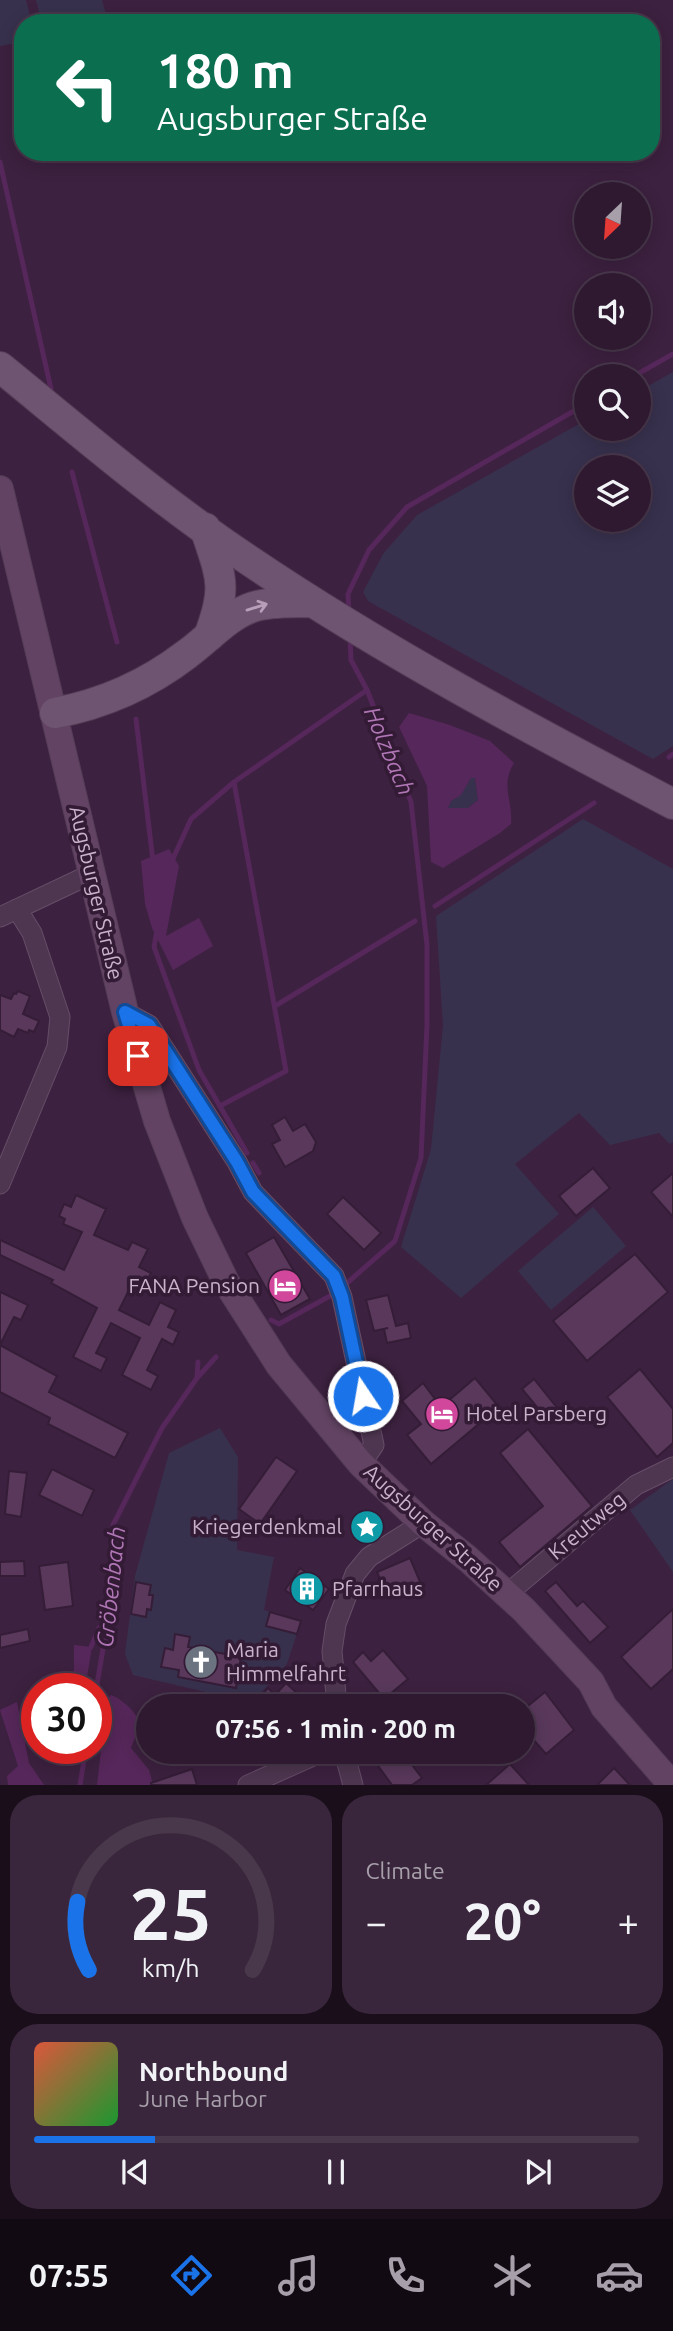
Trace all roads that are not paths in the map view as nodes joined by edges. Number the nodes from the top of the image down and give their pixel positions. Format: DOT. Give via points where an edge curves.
graph roads {
  1 [pos="0,368"];
  2 [pos="0,489"];
  3 [pos="205,528"];
  4 [pos="320,607"];
  5 [pos="209,636"];
  6 [pos="55,713"];
  7 [pos="673,804"];
  8 [pos="90,874"];
  9 [pos="8,913"];
  10 [pos="125,1012"];
  11 [pos="0,1184"];
  12 [pos="361,1464"];
  13 [pos="673,1467"];
  14 [pos="423,1523"];
  15 [pos="507,1594"];
  16 [pos="336,1694"];
  17 [pos="295,1764"];
  18 [pos="347,1764"];
  19 [pos="248,1785"];
  20 [pos="353,1785"];
  21 [pos="672,1785"];
  1 -- 3 [label="main road"];
  2 -- 6 [label="street, Augsburger Straße"];
  3 -- 4 [label="main road"];
  3 -- 5 [label="main road" via="222,595"];
  5 -- 4 [label="main road, one-way" via="251,607 273,603"];
  4 -- 7 [label="main road" via="479,701"];
  5 -- 6 [label="main road" via="163,670 108,700"];
  6 -- 8 [label="street, Augsburger Straße"];
  8 -- 9 [label="street"];
  8 -- 10 [label="street, Augsburger Straße"];
  9 -- 11 [label="street" via="32,933 60,1017 60,1034"];
  10 -- 12 [label="street, Augsburger Straße" via="157,1121 226,1282 279,1365"];
  10 -- 12 [label="street" via="149,1025 253,1192 334,1276 374,1446"];
  12 -- 14 [label="street, Augsburger Straße"];
  13 -- 15 [label="street, Kreutweg" via="636,1485"];
  14 -- 15 [label="street, Augsburger Straße"];
  14 -- 16 [label="street" via="369,1558 355,1574 336,1624 332,1651"];
  15 -- 21 [label="street, Augsburger Straße" via="591,1682 604,1707"];
  17 -- 19 [label="street"];
  18 -- 20 [label="street"];
}
